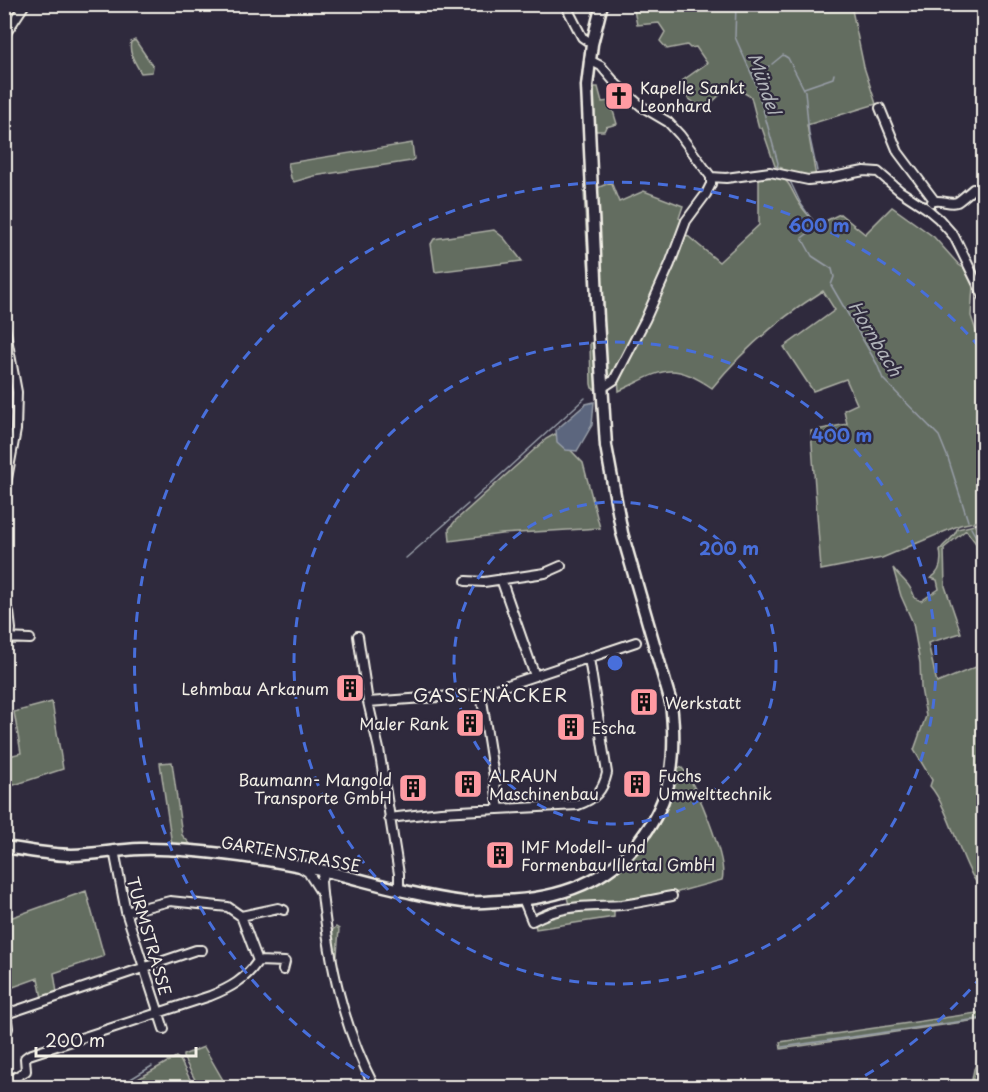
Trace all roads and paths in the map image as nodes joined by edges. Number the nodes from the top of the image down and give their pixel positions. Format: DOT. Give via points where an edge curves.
graph roads {
  1 [pos="25,4"];
  2 [pos="564,4"];
  3 [pos="602,4"];
  4 [pos="4,36"];
  5 [pos="592,44"];
  6 [pos="589,60"];
  7 [pos="880,108"];
  8 [pos="711,177"];
  9 [pos="973,189"];
  10 [pos="934,200"];
  11 [pos="926,208"];
  12 [pos="984,297"];
  13 [pos="4,322"];
  14 [pos="602,388"];
  15 [pos="4,495"];
  16 [pos="561,566"];
  17 [pos="501,579"];
  18 [pos="466,581"];
  19 [pos="9,612"];
  20 [pos="358,636"];
  21 [pos="7,638"];
  22 [pos="30,639"];
  23 [pos="636,642"];
  24 [pos="589,658"];
  25 [pos="535,676"];
  26 [pos="481,694"];
  27 [pos="368,702"];
  28 [pos="499,809"];
  29 [pos="389,819"];
  30 [pos="4,847"];
  31 [pos="114,850"];
  32 [pos="299,866"];
  33 [pos="324,871"];
  34 [pos="399,890"];
  35 [pos="322,894"];
  36 [pos="672,896"];
  37 [pos="524,901"];
  38 [pos="284,910"];
  39 [pos="126,912"];
  40 [pos="241,916"];
  41 [pos="202,950"];
  42 [pos="258,961"];
  43 [pos="144,968"];
  44 [pos="283,970"];
  45 [pos="159,1013"];
  46 [pos="164,1029"];
  47 [pos="4,1030"];
  48 [pos="4,1084"];
  49 [pos="375,1088"];
  1 -- 4 [label="street"];
  2 -- 5 [label="street" via="582,37"];
  3 -- 5 [label="main road, GARTENSTRASSE"];
  5 -- 6 [label="main road, GARTENSTRASSE"];
  6 -- 8 [label="street" via="601,66 641,106 668,122"];
  6 -- 14 [label="main road, GARTENSTRASSE" via="588,114"];
  7 -- 10 [label="street" via="899,154"];
  8 -- 11 [label="street" via="770,172 808,180 878,172"];
  8 -- 14 [label="street" via="706,194 686,221 645,320 614,380"];
  9 -- 10 [label="street" via="956,202"];
  10 -- 11 [label="street"];
  11 -- 12 [label="street" via="954,236"];
  13 -- 15 [label="street" via="17,392 16,430"];
  14 -- 37 [label="main road, GARTENSTRASSE" via="616,506 671,703 673,762 660,808 651,824 614,866 596,879 557,895"];
  16 -- 17 [label="street" via="545,573"];
  17 -- 18 [label="street"];
  17 -- 25 [label="street"];
  19 -- 21 [label="street" via="11,629"];
  20 -- 27 [label="street"];
  21 -- 22 [label="street"];
  23 -- 24 [label="street"];
  24 -- 25 [label="street"];
  24 -- 28 [label="street" via="607,773 598,795 578,805"];
  25 -- 26 [label="street"];
  26 -- 27 [label="street"];
  26 -- 28 [label="street"];
  27 -- 29 [label="street"];
  28 -- 29 [label="street"];
  29 -- 34 [label="street"];
  30 -- 31 [label="main road, GARTENSTRASSE" via="65,854"];
  31 -- 32 [label="main road, GARTENSTRASSE" via="237,855"];
  31 -- 39 [label="street, TURMSTRASSE"];
  32 -- 33 [label="main road, GARTENSTRASSE"];
  32 -- 35 [label="street" via="308,872"];
  33 -- 34 [label="main road, GARTENSTRASSE"];
  33 -- 35 [label="street"];
  34 -- 37 [label="main road, GARTENSTRASSE" via="466,902"];
  35 -- 49 [label="street" via="340,1001"];
  36 -- 37 [label="street" via="564,908 532,921"];
  38 -- 40 [label="street"];
  39 -- 40 [label="street" via="170,901 228,907"];
  39 -- 43 [label="street, TURMSTRASSE"];
  40 -- 42 [label="street"];
  41 -- 43 [label="street"];
  42 -- 44 [label="street" via="285,962"];
  42 -- 45 [label="street" via="232,987"];
  43 -- 45 [label="street, TURMSTRASSE"];
  43 -- 47 [label="street" via="6,1014 8,1028"];
  45 -- 46 [label="street, TURMSTRASSE"];
  45 -- 48 [label="street" via="29,1055 25,1058 26,1071"];
}
